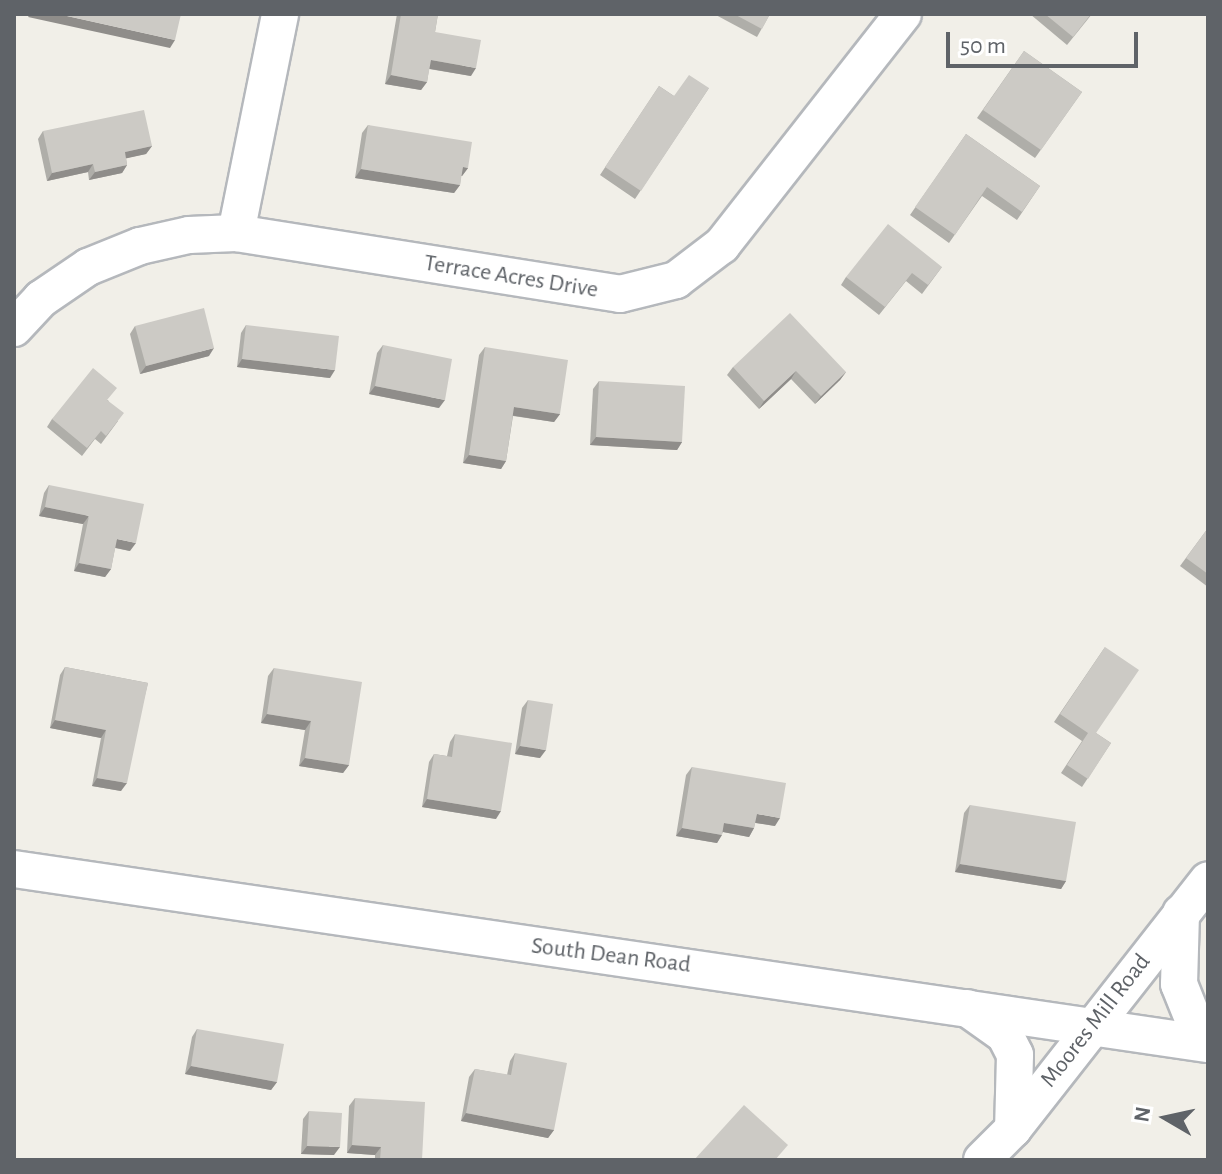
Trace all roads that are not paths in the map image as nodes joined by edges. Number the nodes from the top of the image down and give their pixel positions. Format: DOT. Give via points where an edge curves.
graph roads {
  1 [pos="280,14"];
  2 [pos="903,14"];
  3 [pos="236,233"];
  4 [pos="14,328"];
  5 [pos="14,869"];
  6 [pos="1208,880"];
  7 [pos="1181,913"];
  8 [pos="966,1007"];
  9 [pos="1091,1025"];
  10 [pos="1208,1033"];
  11 [pos="1208,1044"];
  12 [pos="1013,1129"];
  13 [pos="982,1160"];
  1 -- 3 [label="street"];
  2 -- 3 [label="street, Terrace Acres Drive" via="722,245 676,280 620,294"];
  3 -- 4 [label="street, Terrace Acres Drive" via="153,243 88,267 41,299"];
  5 -- 8 [label="street, South Dean Road"];
  6 -- 7 [label="street, Moores Mill Road"];
  7 -- 9 [label="street, Moores Mill Road"];
  7 -- 10 [label="street" via="1179,984 1195,1024"];
  8 -- 9 [label="street, South Dean Road"];
  8 -- 12 [label="street" via="1005,1035 1015,1055"];
  9 -- 11 [label="street, South Dean Road"];
  9 -- 12 [label="street, Moores Mill Road"];
  12 -- 13 [label="street, Moores Mill Road"];
}
